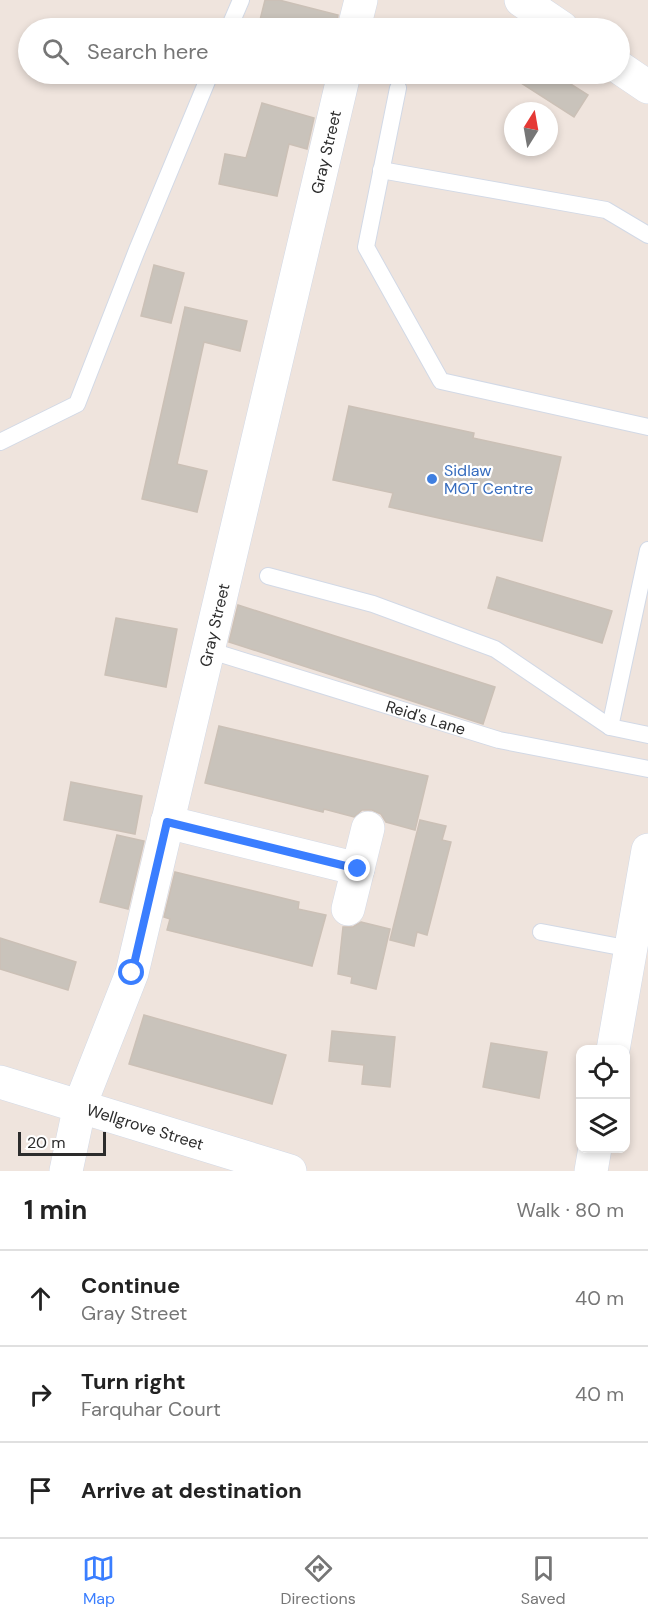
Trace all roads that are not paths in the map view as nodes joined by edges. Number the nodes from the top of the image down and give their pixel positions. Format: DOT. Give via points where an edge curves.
graph roads {
  1 [pos="241,0"];
  2 [pos="361,0"];
  3 [pos="521,0"];
  4 [pos="233,18"];
  5 [pos="356,18"];
  6 [pos="547,18"];
  7 [pos="630,75"];
  8 [pos="206,84"];
  9 [pos="342,84"];
  10 [pos="648,87"];
  11 [pos="398,88"];
  12 [pos="381,170"];
  13 [pos="648,235"];
  14 [pos="648,428"];
  15 [pos="0,442"];
  16 [pos="648,550"];
  17 [pos="268,576"];
  18 [pos="208,650"];
  19 [pos="609,727"];
  20 [pos="648,735"];
  21 [pos="648,769"];
  22 [pos="167,822"];
  23 [pos="368,828"];
  24 [pos="648,850"];
  25 [pos="358,869"];
  26 [pos="348,909"];
  27 [pos="541,932"];
  28 [pos="631,949"];
  29 [pos="614,1045"];
  30 [pos="0,1082"];
  31 [pos="80,1106"];
  32 [pos="594,1153"];
  33 [pos="66,1171"];
  34 [pos="290,1171"];
  35 [pos="591,1171"];
  1 -- 4 [label="lane"];
  2 -- 5 [label="street"];
  3 -- 6 [label="street"];
  7 -- 10 [label="street"];
  8 -- 15 [label="lane" via="77,404"];
  9 -- 18 [label="street, Gray Street"];
  11 -- 12 [label="lane"];
  12 -- 13 [label="lane" via="606,210"];
  12 -- 14 [label="lane" via="366,247 441,381"];
  16 -- 19 [label="lane"];
  17 -- 19 [label="lane" via="373,604 495,649"];
  18 -- 21 [label="lane, Reid's Lane" via="499,740"];
  18 -- 22 [label="street, Gray Street"];
  19 -- 20 [label="lane"];
  22 -- 25 [label="street"];
  22 -- 31 [label="street, Gray Street" via="132,973"];
  23 -- 25 [label="street"];
  24 -- 28 [label="street"];
  25 -- 26 [label="street"];
  27 -- 28 [label="lane"];
  28 -- 29 [label="street"];
  30 -- 31 [label="street, Wellgrove Street"];
  31 -- 33 [label="street, Gray Street"];
  31 -- 34 [label="street, Wellgrove Street"];
  32 -- 35 [label="street"];
}
